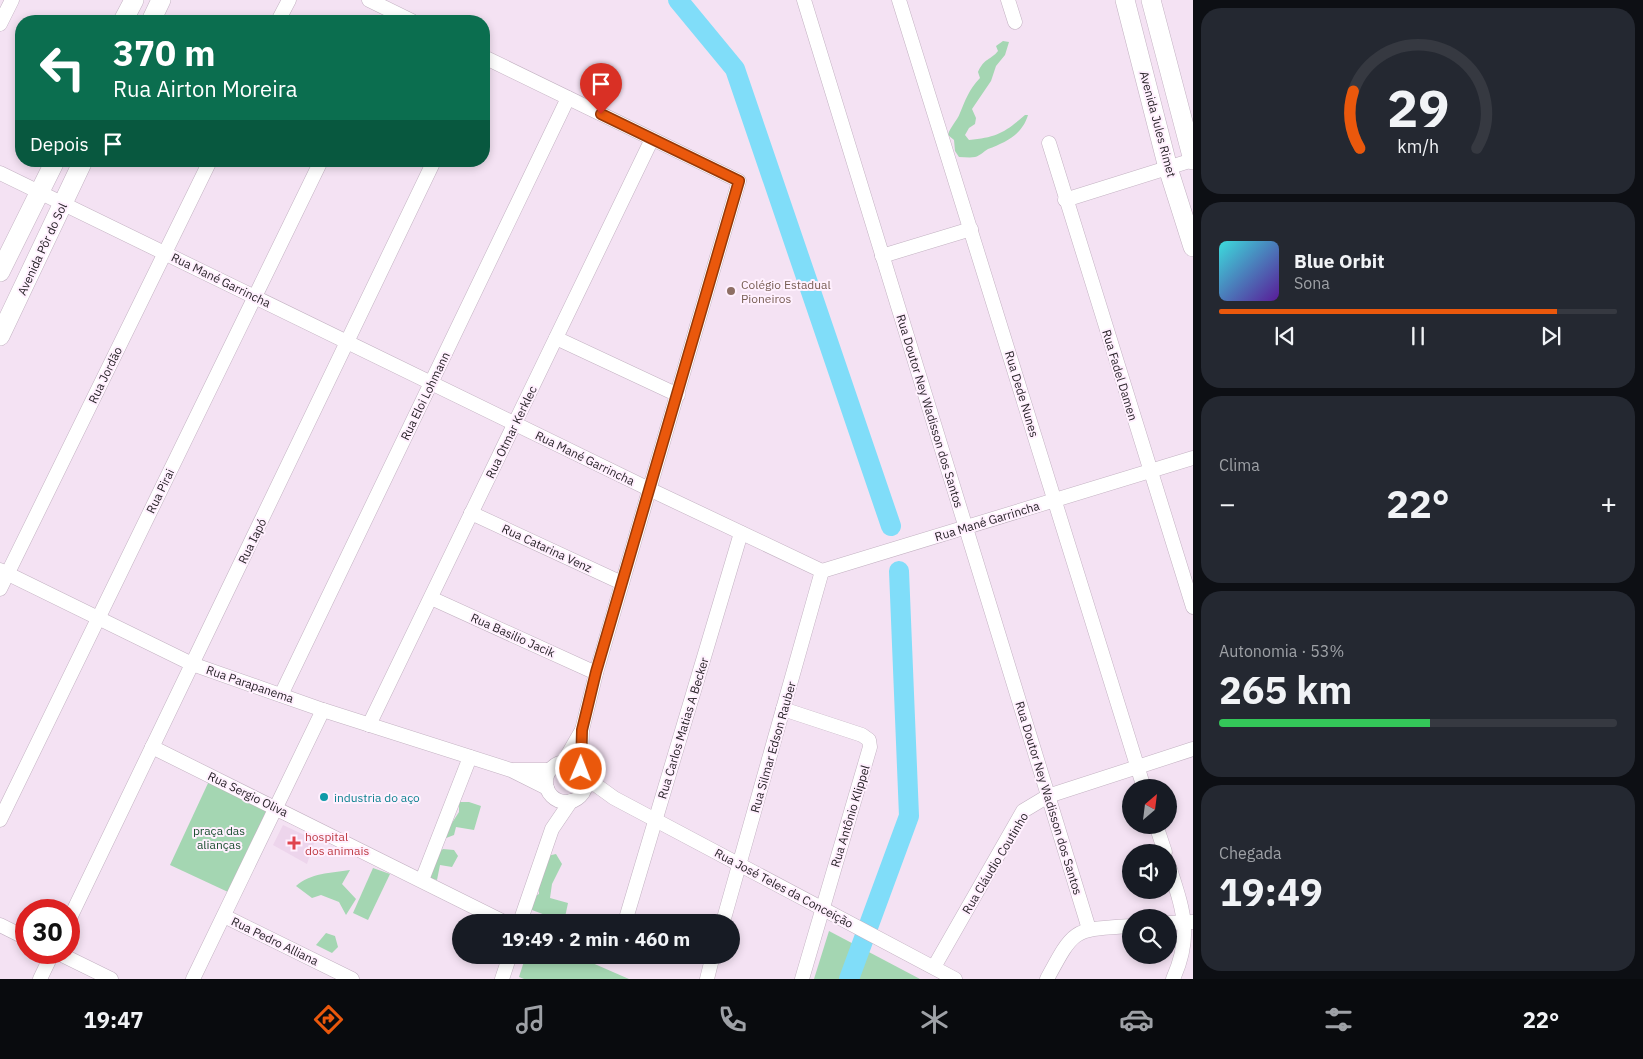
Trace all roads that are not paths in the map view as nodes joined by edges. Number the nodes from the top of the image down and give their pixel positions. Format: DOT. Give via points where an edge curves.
graph roads {
  1 [pos="12,0"];
  2 [pos="134,0"];
  3 [pos="161,0"];
  4 [pos="289,0"];
  5 [pos="368,0"];
  6 [pos="804,0"];
  7 [pos="899,0"];
  8 [pos="1008,0"];
  9 [pos="1125,0"];
  10 [pos="1151,0"];
  11 [pos="127,15"];
  12 [pos="154,15"];
  13 [pos="281,15"];
  14 [pos="388,15"];
  15 [pos="1015,22"];
  16 [pos="0,24"];
  17 [pos="490,61"];
  18 [pos="568,98"];
  19 [pos="652,139"];
  20 [pos="1049,143"];
  21 [pos="1193,160"];
  22 [pos="52,167"];
  23 [pos="80,167"];
  24 [pos="207,167"];
  25 [pos="318,167"];
  26 [pos="431,167"];
  27 [pos="1168,168"];
  28 [pos="0,173"];
  29 [pos="40,192"];
  30 [pos="1065,200"];
  31 [pos="63,203"];
  32 [pos="971,229"];
  33 [pos="1193,247"];
  34 [pos="165,253"];
  35 [pos="882,256"];
  36 [pos="0,272"];
  37 [pos="255,297"];
  38 [pos="0,336"];
  39 [pos="556,338"];
  40 [pos="347,342"];
  41 [pos="431,383"];
  42 [pos="678,395"];
  43 [pos="515,424"];
  44 [pos="1193,458"];
  45 [pos="1150,471"];
  46 [pos="651,490"];
  47 [pos="1055,500"];
  48 [pos="472,513"];
  49 [pos="966,527"];
  50 [pos="741,533"];
  51 [pos="822,571"];
  52 [pos="4,572"];
  53 [pos="622,583"];
  54 [pos="0,589"];
  55 [pos="431,598"];
  56 [pos="1193,607"];
  57 [pos="98,618"];
  58 [pos="192,664"];
  59 [pos="596,672"];
  60 [pos="281,695"];
  61 [pos="323,710"];
  62 [pos="783,710"];
  63 [pos="370,725"];
  64 [pos="582,730"];
  65 [pos="152,747"];
  66 [pos="1193,749"];
  67 [pos="470,757"];
  68 [pos="563,763"];
  69 [pos="1138,767"];
  70 [pos="511,770"];
  71 [pos="550,770"];
  72 [pos="583,773"];
  73 [pos="1141,779"];
  74 [pos="550,792"];
  75 [pos="1048,796"];
  76 [pos="576,798"];
  77 [pos="614,798"];
  78 [pos="276,807"];
  79 [pos="0,820"];
  80 [pos="655,820"];
  81 [pos="552,829"];
  82 [pos="740,864"];
  83 [pos="422,880"];
  84 [pos="1177,887"];
  85 [pos="79,899"];
  86 [pos="822,908"];
  87 [pos="488,914"];
  88 [pos="523,914"];
  89 [pos="627,914"];
  90 [pos="725,914"];
  91 [pos="224,916"];
  92 [pos="1190,922"];
  93 [pos="1177,923"];
  94 [pos="0,925"];
  95 [pos="1122,927"];
  96 [pos="1089,929"];
  97 [pos="15,932"];
  98 [pos="48,964"];
  99 [pos="80,964"];
  100 [pos="507,964"];
  101 [pos="711,964"];
  102 [pos="934,968"];
  103 [pos="40,979"];
  104 [pos="111,979"];
  105 [pos="193,979"];
  106 [pos="352,979"];
  107 [pos="502,979"];
  108 [pos="707,979"];
  109 [pos="802,979"];
  110 [pos="955,979"];
  111 [pos="1047,979"];
  112 [pos="1173,979"];
  1 -- 16 [label="street"];
  2 -- 11 [label="main road"];
  3 -- 12 [label="main road"];
  4 -- 13 [label="street"];
  5 -- 14 [label="street"];
  6 -- 35 [label="street, Rua Doutor Ney Wadisson dos Santos"];
  7 -- 32 [label="street, Rua Dede Nunes"];
  8 -- 15 [label="street"];
  9 -- 27 [label="main road, Avenida Jules Rimet"];
  10 -- 21 [label="main road, Avenida Jules Rimet"];
  17 -- 18 [label="street"];
  18 -- 19 [label="street"];
  18 -- 41 [label="street, Rua Eloi Lohmann"];
  19 -- 39 [label="street, Rua Otmar Kerklec"];
  19 -- 42 [label="street" via="739,181"];
  20 -- 30 [label="street, Rua Fadel Damen"];
  21 -- 27 [label="street"];
  22 -- 29 [label="main road, Avenida Pôr do Sol"];
  23 -- 31 [label="main road, Avenida Pôr do Sol"];
  24 -- 34 [label="street, Rua Jordão"];
  25 -- 37 [label="street, Rua Pirai"];
  26 -- 40 [label="street, Rua Iapó"];
  27 -- 30 [label="street"];
  27 -- 33 [label="main road, Avenida Jules Rimet"];
  28 -- 29 [label="street, Rua Mané Garrincha"];
  29 -- 31 [label="street, Rua Mané Garrincha"];
  29 -- 36 [label="main road, Avenida Pôr do Sol"];
  30 -- 45 [label="street, Rua Fadel Damen"];
  31 -- 34 [label="street, Rua Mané Garrincha"];
  31 -- 38 [label="main road, Avenida Pôr do Sol"];
  32 -- 35 [label="street"];
  32 -- 47 [label="street, Rua Dede Nunes"];
  34 -- 37 [label="street, Rua Mané Garrincha"];
  34 -- 52 [label="street, Rua Jordão"];
  35 -- 49 [label="street, Rua Doutor Ney Wadisson dos Santos"];
  37 -- 40 [label="street, Rua Mané Garrincha"];
  37 -- 57 [label="street, Rua Pirai"];
  39 -- 42 [label="street"];
  39 -- 43 [label="street, Rua Otmar Kerklec"];
  40 -- 41 [label="street, Rua Mané Garrincha"];
  40 -- 58 [label="street, Rua Iapó"];
  41 -- 43 [label="street, Rua Mané Garrincha"];
  41 -- 60 [label="street, Rua Eloi Lohmann"];
  42 -- 46 [label="street"];
  43 -- 46 [label="street, Rua Mané Garrincha"];
  43 -- 48 [label="street, Rua Otmar Kerklec"];
  44 -- 45 [label="street, Rua Mané Garrincha"];
  45 -- 47 [label="street, Rua Mané Garrincha"];
  45 -- 56 [label="street, Rua Fadel Damen"];
  46 -- 50 [label="street, Rua Mané Garrincha"];
  46 -- 53 [label="street"];
  47 -- 49 [label="street, Rua Mané Garrincha"];
  47 -- 69 [label="street, Rua Dede Nunes"];
  48 -- 53 [label="street, Rua Catarina Venz"];
  48 -- 55 [label="street, Rua Otmar Kerklec"];
  49 -- 51 [label="street, Rua Mané Garrincha"];
  49 -- 75 [label="street, Rua Doutor Ney Wadisson dos Santos"];
  50 -- 51 [label="street, Rua Mané Garrincha"];
  50 -- 80 [label="street, Rua Carlos Matias A Becker"];
  51 -- 62 [label="street, Rua Silmar Edson Rauber"];
  52 -- 54 [label="street, Rua Jordão"];
  52 -- 57 [label="street, Rua Parapanema"];
  53 -- 59 [label="street"];
  55 -- 59 [label="street, Rua Basilio Jacik"];
  55 -- 63 [label="street, Rua Otmar Kerklec"];
  57 -- 58 [label="street, Rua Parapanema"];
  57 -- 79 [label="street, Rua Pirai"];
  58 -- 60 [label="street, Rua Parapanema"];
  58 -- 65 [label="street, Rua Iapó"];
  59 -- 64 [label="street"];
  60 -- 61 [label="street, Rua Parapanema"];
  61 -- 63 [label="street, Rua Parapanema"];
  61 -- 78 [label="street"];
  62 -- 82 [label="street, Rua Silmar Edson Rauber"];
  62 -- 86 [label="street, Rua Antônio Klippel" via="869,740 870,747"];
  63 -- 67 [label="street, Rua Parapanema"];
  64 -- 68 [label="street"];
  64 -- 72 [label="street"];
  65 -- 78 [label="street, Rua Sergio Oliva"];
  65 -- 85 [label="street, Rua Iapó"];
  66 -- 69 [label="street, Rua Cláudio Coutinho"];
  67 -- 70 [label="street, Rua Parapanema"];
  67 -- 83 [label="street"];
  68 -- 71 [label="street"];
  68 -- 72 [label="street" via="573,764"];
  69 -- 73 [label="street, Rua Dede Nunes"];
  69 -- 75 [label="street, Rua Cláudio Coutinho"];
  70 -- 71 [label="street, Rua Parapanema"];
  70 -- 74 [label="street, Rua Parapanema"];
  71 -- 74 [label="street" via="546,782"];
  72 -- 76 [label="street" via="586,783"];
  72 -- 77 [label="street, Rua José Teles da Conceição"];
  74 -- 76 [label="street" via="558,800"];
  74 -- 81 [label="street"];
  75 -- 96 [label="street, Rua Doutor Ney Wadisson dos Santos"];
  75 -- 102 [label="street, Rua Cláudio Coutinho" via="1023,811"];
  76 -- 77 [label="street, Rua José Teles da Conceição"];
  76 -- 81 [label="street"];
  77 -- 80 [label="street, Rua José Teles da Conceição"];
  78 -- 83 [label="street, Rua Sergio Oliva"];
  78 -- 91 [label="street"];
  80 -- 82 [label="street, Rua José Teles da Conceição"];
  80 -- 89 [label="street, Rua Carlos Matias A Becker"];
  81 -- 88 [label="street"];
  82 -- 86 [label="street, Rua José Teles da Conceição"];
  82 -- 90 [label="street, Rua Silmar Edson Rauber"];
  83 -- 87 [label="street, Rua Sergio Oliva"];
  84 -- 92 [label="street"];
  86 -- 102 [label="street, Rua José Teles da Conceição"];
  86 -- 109 [label="street, Rua Antônio Klippel"];
  91 -- 105 [label="street"];
  91 -- 106 [label="street, Rua Pedro Alliana"];
  92 -- 93 [label="street"];
  92 -- 112 [label="street" via="1185,953"];
  94 -- 97 [label="street"];
  95 -- 96 [label="street"];
  96 -- 111 [label="street" via="1075,934 1065,945"];
  98 -- 103 [label="street"];
  99 -- 104 [label="street"];
  100 -- 107 [label="street"];
  101 -- 108 [label="street"];
  102 -- 110 [label="street, Rua José Teles da Conceição"];
}
